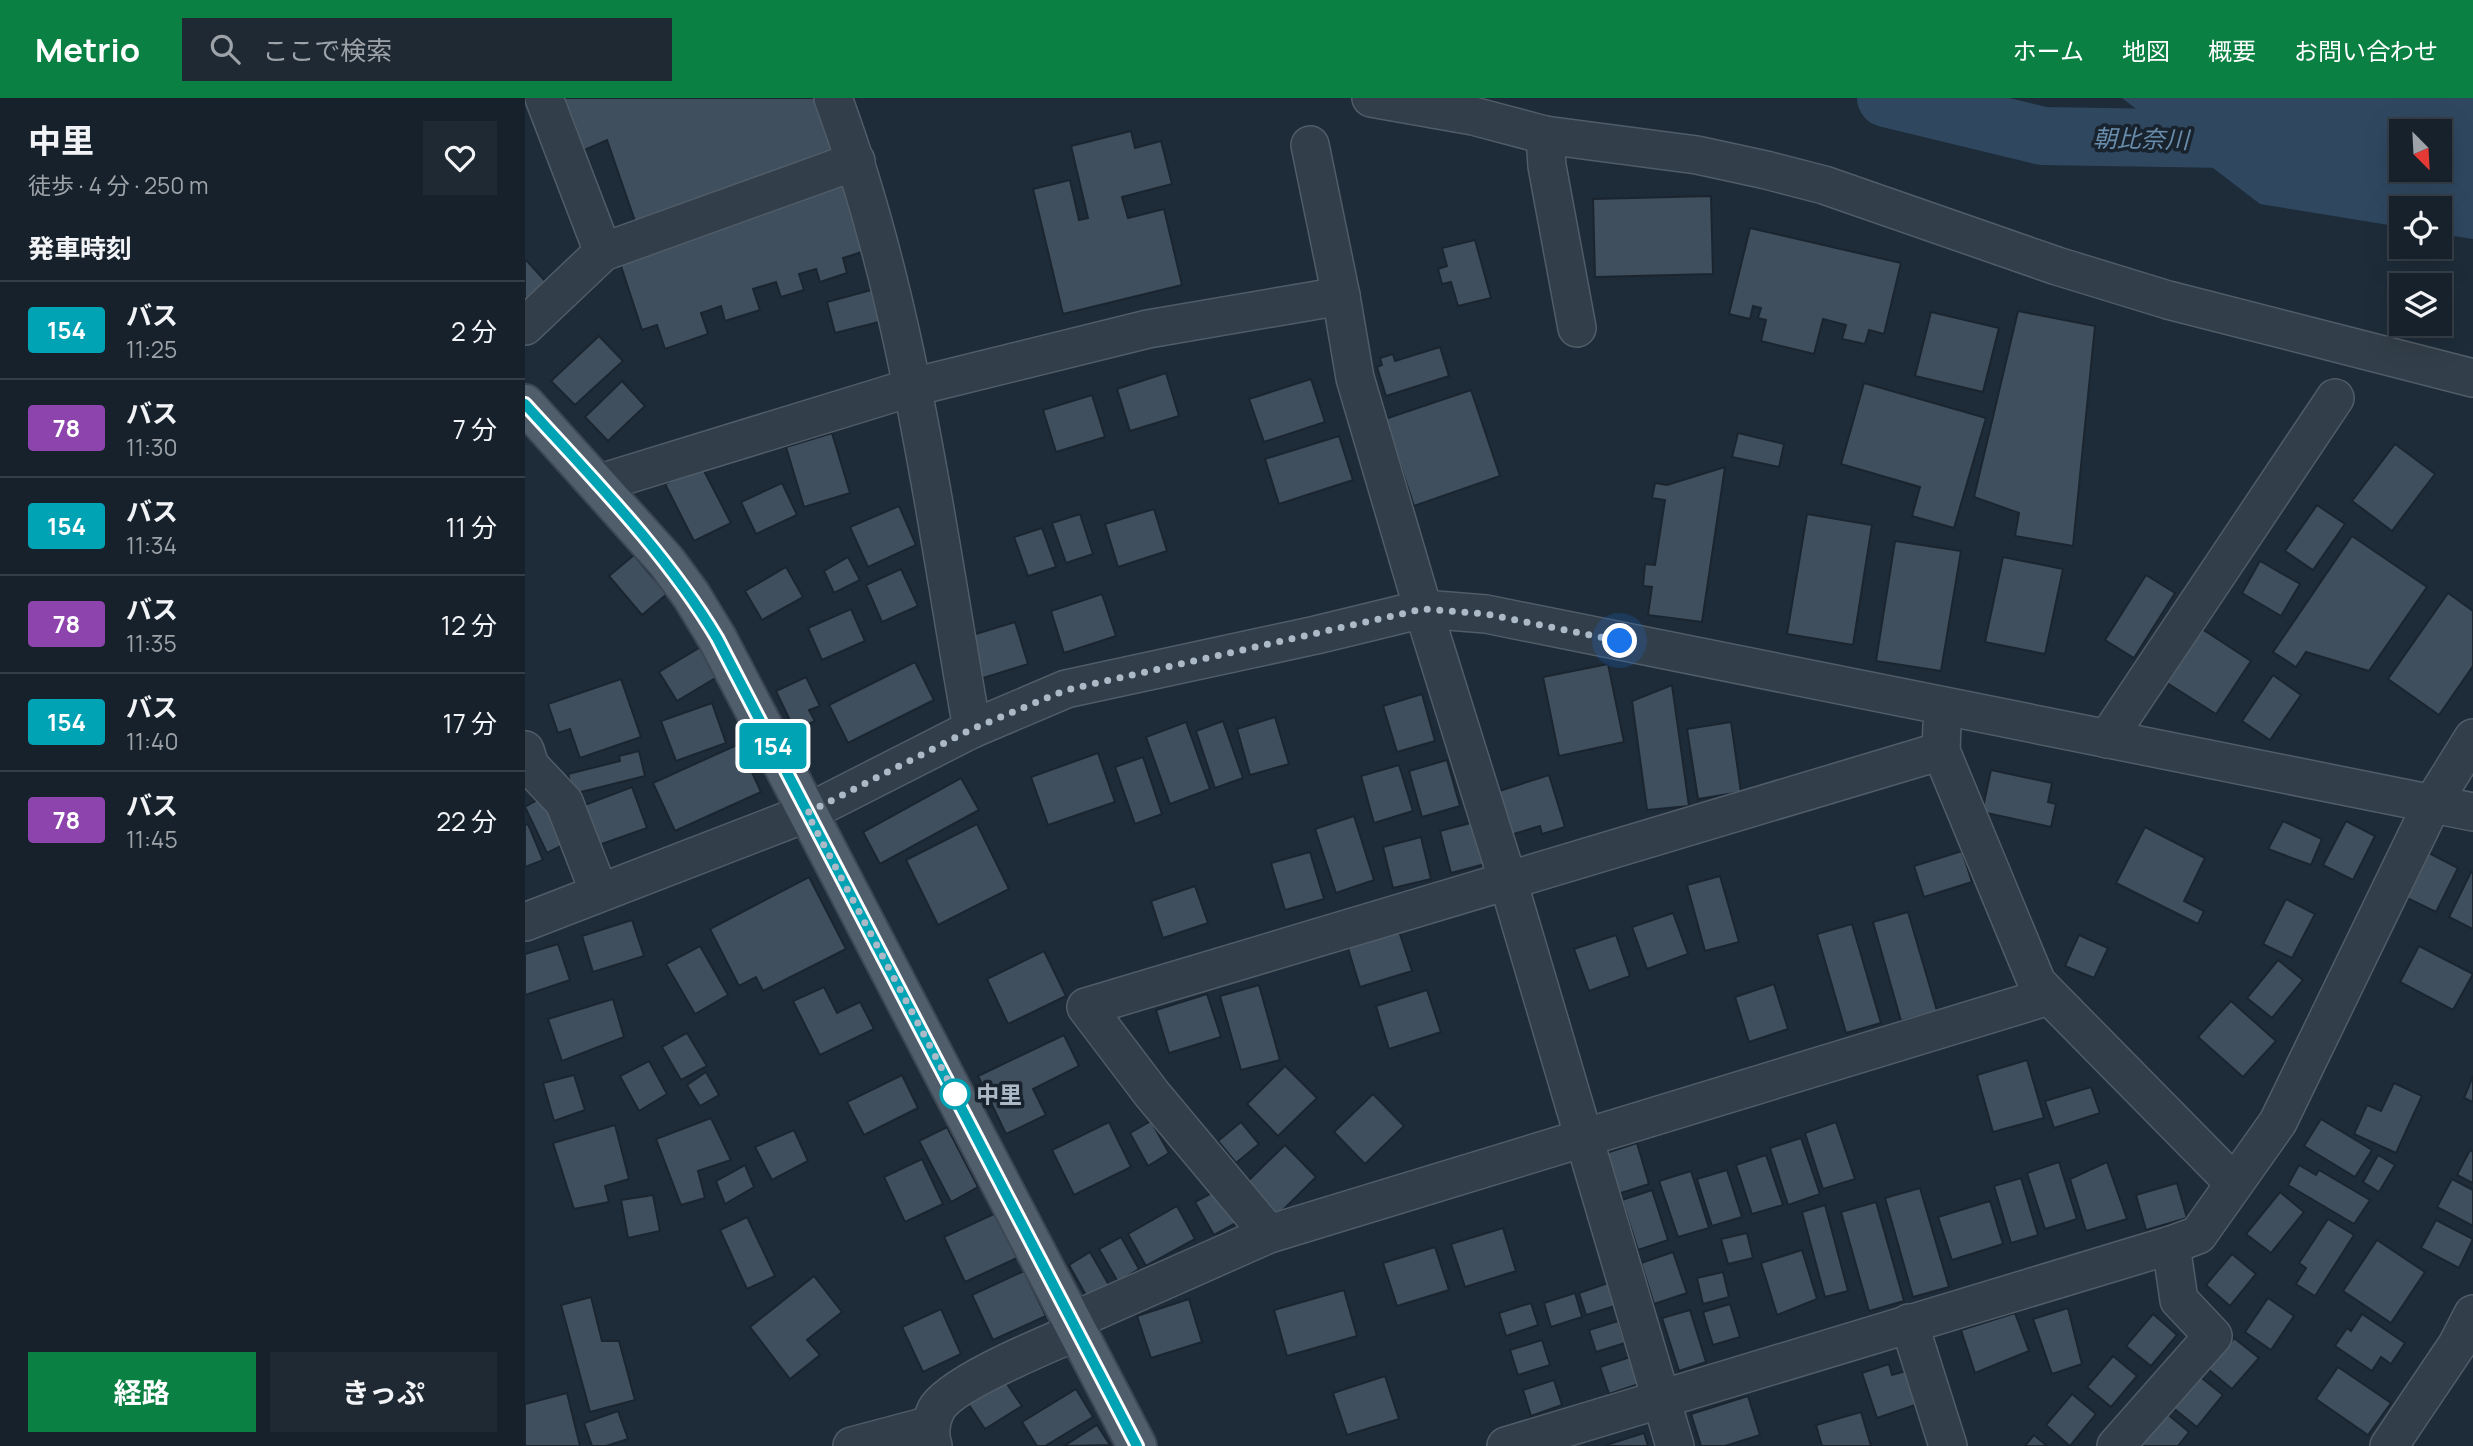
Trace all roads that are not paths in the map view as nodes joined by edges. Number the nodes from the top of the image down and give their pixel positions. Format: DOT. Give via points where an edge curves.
graph roads {
  1 [pos="544,98"];
  2 [pos="832,98"];
  3 [pos="1371,98"];
  4 [pos="1545,135"];
  5 [pos="1310,145"];
  6 [pos="856,161"];
  7 [pos="603,252"];
  8 [pos="1341,296"];
  9 [pos="525,326"];
  10 [pos="1577,328"];
  11 [pos="2473,378"];
  12 [pos="913,387"];
  13 [pos="2335,397"];
  14 [pos="525,404"];
  15 [pos="597,484"];
  16 [pos="1423,609"];
  17 [pos="1943,707"];
  18 [pos="972,729"];
  19 [pos="2473,738"];
  20 [pos="2107,739"];
  21 [pos="525,750"];
  22 [pos="1941,751"];
  23 [pos="2432,804"];
  24 [pos="2473,812"];
  25 [pos="807,813"];
  26 [pos="1508,881"];
  27 [pos="599,892"];
  28 [pos="525,922"];
  29 [pos="2049,996"];
  30 [pos="1584,1138"];
  31 [pos="2234,1182"];
  32 [pos="1269,1234"];
  33 [pos="2171,1245"];
  34 [pos="1909,1323"];
  35 [pos="1075,1326"];
  36 [pos="2468,1338"];
  37 [pos="1661,1399"];
  38 [pos="932,1436"];
  39 [pos="852,1446"];
  40 [pos="1137,1446"];
  41 [pos="1506,1446"];
  42 [pos="1675,1446"];
  43 [pos="1948,1446"];
  44 [pos="2116,1446"];
  45 [pos="2389,1446"];
  1 -- 7 [label="street"];
  2 -- 6 [label="street"];
  3 -- 4 [label="street" via="1473,116"];
  4 -- 10 [label="street"];
  4 -- 11 [label="street" via="1697,155 1824,185 2168,300"];
  5 -- 8 [label="street"];
  6 -- 7 [label="street"];
  6 -- 12 [label="street"];
  7 -- 9 [label="street"];
  8 -- 12 [label="street" via="1149,329"];
  8 -- 16 [label="street" via="1355,377"];
  12 -- 15 [label="street"];
  12 -- 18 [label="street"];
  13 -- 20 [label="street"];
  14 -- 15 [label="main road"];
  15 -- 25 [label="main road" via="691,595"];
  16 -- 17 [label="street" via="1486,614"];
  16 -- 18 [label="street" via="1066,690"];
  16 -- 26 [label="street"];
  17 -- 20 [label="street"];
  17 -- 22 [label="street"];
  18 -- 25 [label="street"];
  19 -- 23 [label="street"];
  20 -- 23 [label="street"];
  21 -- 27 [label="street" via="530,766 564,802"];
  22 -- 26 [label="street"];
  22 -- 29 [label="street" via="2037,983"];
  23 -- 24 [label="street"];
  23 -- 31 [label="street" via="2278,1122"];
  25 -- 27 [label="street"];
  25 -- 35 [label="main road"];
  26 -- 30 [label="street"];
  26 -- 32 [label="street" via="1086,1007"];
  27 -- 28 [label="street"];
  29 -- 30 [label="street"];
  29 -- 31 [label="street"];
  30 -- 32 [label="street"];
  30 -- 37 [label="street"];
  31 -- 33 [label="street" via="2198,1235"];
  32 -- 35 [label="street"];
  33 -- 34 [label="street"];
  33 -- 44 [label="street" via="2179,1300 2213,1336"];
  34 -- 37 [label="street"];
  34 -- 43 [label="street"];
  35 -- 38 [label="street" via="970,1381 937,1407"];
  35 -- 40 [label="main road"];
  36 -- 45 [label="street"];
  37 -- 41 [label="street"];
  37 -- 42 [label="street"];
  38 -- 39 [label="street"];
}
